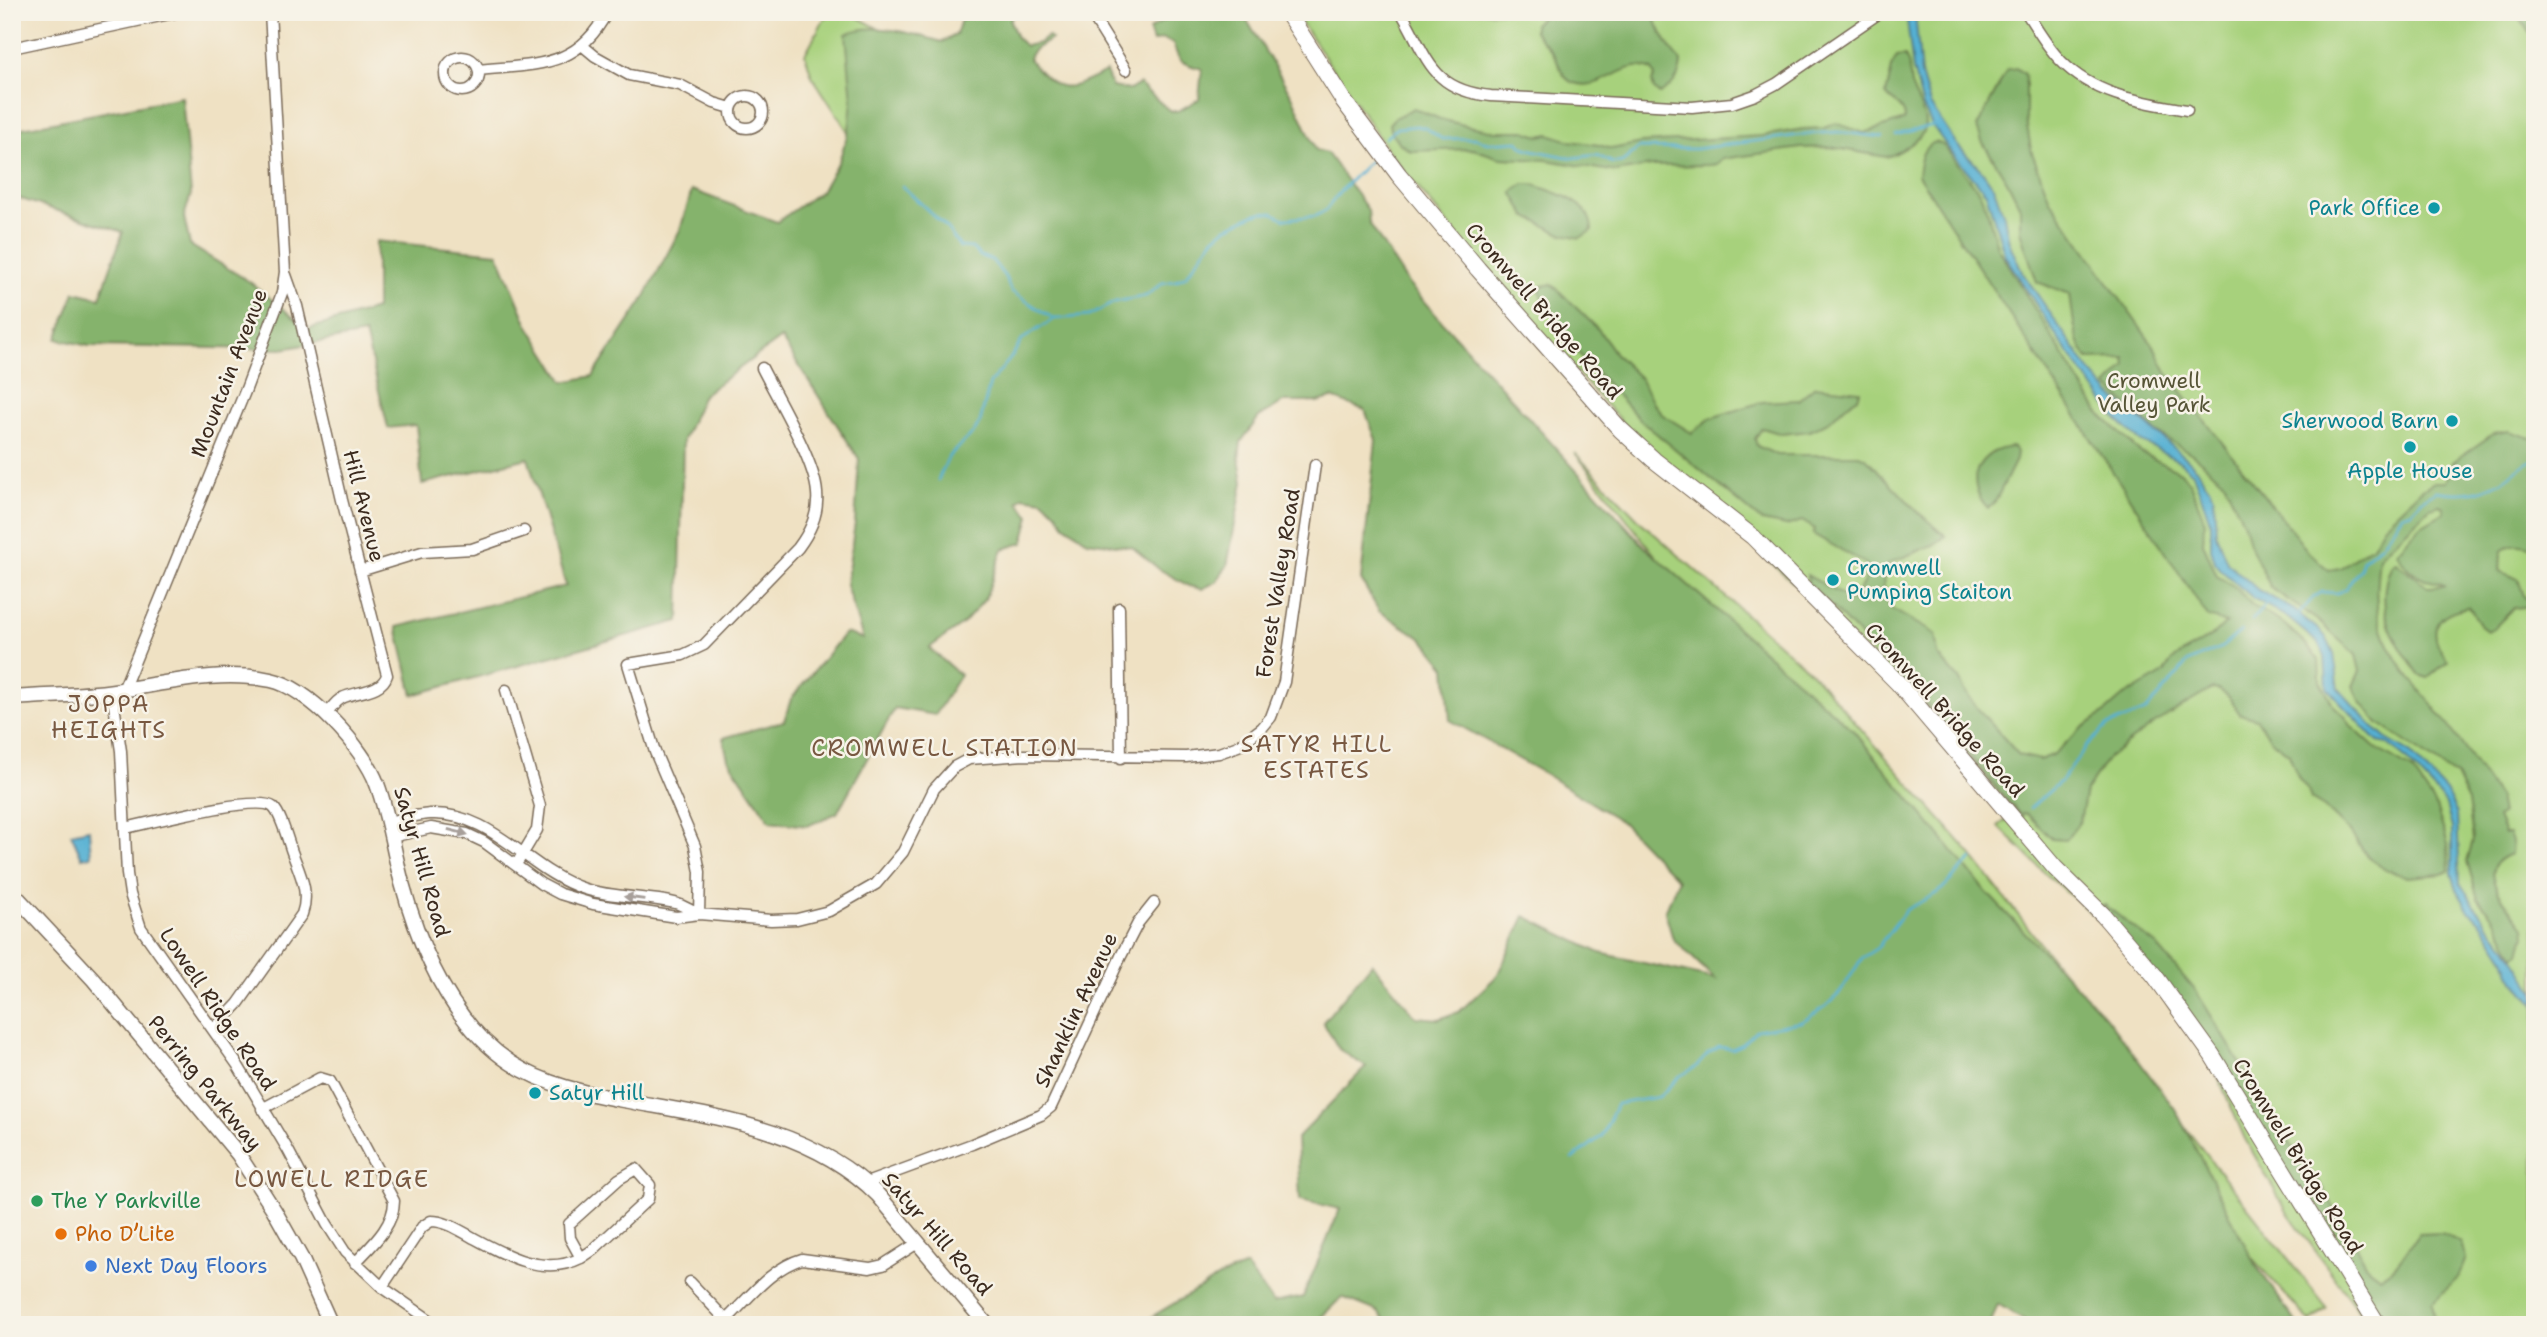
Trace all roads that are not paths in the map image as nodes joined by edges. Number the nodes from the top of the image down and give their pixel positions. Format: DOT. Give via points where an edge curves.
graph roads {
  1 [pos="179,12"];
  2 [pos="270,12"];
  3 [pos="607,12"];
  4 [pos="1090,12"];
  5 [pos="1287,12"];
  6 [pos="1401,12"];
  7 [pos="1881,12"];
  8 [pos="2026,12"];
  9 [pos="583,46"];
  10 [pos="12,48"];
  11 [pos="479,70"];
  12 [pos="1126,70"];
  13 [pos="731,108"];
  14 [pos="2187,110"];
  15 [pos="285,272"];
  16 [pos="762,368"];
  17 [pos="1315,465"];
  18 [pos="523,531"];
  19 [pos="360,571"];
  20 [pos="1119,608"];
  21 [pos="506,690"];
  22 [pos="117,691"];
  23 [pos="12,698"];
  24 [pos="326,714"];
  25 [pos="1121,758"];
  26 [pos="125,828"];
  27 [pos="390,829"];
  28 [pos="523,854"];
  29 [pos="515,865"];
  30 [pos="12,892"];
  31 [pos="1154,903"];
  32 [pos="699,915"];
  33 [pos="215,1029"];
  34 [pos="262,1109"];
  35 [pos="866,1183"];
  36 [pos="919,1242"];
  37 [pos="581,1258"];
  38 [pos="355,1263"];
  39 [pos="690,1282"];
  40 [pos="382,1287"];
  41 [pos="728,1323"];
  42 [pos="331,1325"];
  43 [pos="437,1325"];
  44 [pos="987,1325"];
  45 [pos="2378,1325"];
  1 -- 10 [label="street"];
  2 -- 15 [label="street, Mountain Avenue"];
  3 -- 9 [label="street"];
  4 -- 12 [label="street"];
  5 -- 45 [label="main road, Cromwell Bridge Road" via="1343,100 1399,175 1620,429 1753,537 1898,684 2055,868 2155,975 2219,1066"];
  6 -- 7 [label="street" via="1434,72 1460,91 1692,107 1732,103 1755,95"];
  8 -- 14 [label="street" via="2060,60 2083,79 2133,101"];
  9 -- 11 [label="street" via="542,63"];
  9 -- 13 [label="street" via="629,75 680,85"];
  15 -- 19 [label="street, Hill Avenue"];
  15 -- 22 [label="street, Mountain Avenue" via="282,293 251,377"];
  16 -- 32 [label="street" via="814,478 817,503 809,534 704,645 682,655 628,664 655,751 695,846"];
  17 -- 25 [label="street, Forest Valley Road" via="1284,682 1271,717 1238,746 1219,753"];
  18 -- 19 [label="street" via="472,549 422,552"];
  19 -- 24 [label="street, Hill Avenue" via="387,675 377,686 339,699"];
  20 -- 25 [label="street"];
  21 -- 28 [label="street" via="540,806 537,830"];
  22 -- 23 [label="street, Satyr Hill Road"];
  22 -- 24 [label="street, Satyr Hill Road" via="190,678 257,678 286,686"];
  22 -- 26 [label="street, Lowell Ridge Road"];
  24 -- 27 [label="street, Satyr Hill Road" via="377,782"];
  25 -- 32 [label="street, Forest Valley Road" via="1024,755 970,760 954,767 934,789 902,852 876,884 859,895 829,911 797,919"];
  26 -- 33 [label="street, Lowell Ridge Road" via="130,894 141,928"];
  26 -- 33 [label="street" via="240,804 264,803 276,810 305,886 306,904 251,986"];
  27 -- 28 [label="street, Forest Valley Road" via="431,814 463,818"];
  27 -- 29 [label="street, Forest Valley Road, one-way" via="454,830 484,842"];
  27 -- 35 [label="street, Satyr Hill Road" via="408,902 438,975 472,1026 505,1058 570,1089 763,1129 835,1161"];
  28 -- 29 [label="street"];
  32 -- 28 [label="street, Forest Valley Road, one-way" via="676,903 585,889 556,878"];
  29 -- 32 [label="street, Forest Valley Road" via="560,894 593,904 676,917"];
  30 -- 42 [label="street, Perring Parkway" via="94,980 238,1154 301,1258"];
  31 -- 35 [label="street, Shanklin Avenue" via="1121,956 1051,1107 978,1141"];
  33 -- 34 [label="street, Lowell Ridge Road"];
  34 -- 38 [label="street, Lowell Ridge Road" via="332,1232"];
  34 -- 38 [label="street" via="320,1078 330,1081 394,1200 390,1222"];
  35 -- 36 [label="street, Satyr Hill Road"];
  36 -- 41 [label="street" via="870,1268 802,1259 792,1262 780,1268"];
  36 -- 44 [label="street, Satyr Hill Road"];
  37 -- 37 [label="street" via="570,1238 569,1224 631,1171 641,1172 650,1185 648,1199"];
  37 -- 40 [label="street" via="564,1265 528,1263 443,1222 431,1221 422,1227"];
  38 -- 40 [label="street, Lowell Ridge Road"];
  39 -- 41 [label="street"];
  40 -- 43 [label="street, Lowell Ridge Road"];
}
